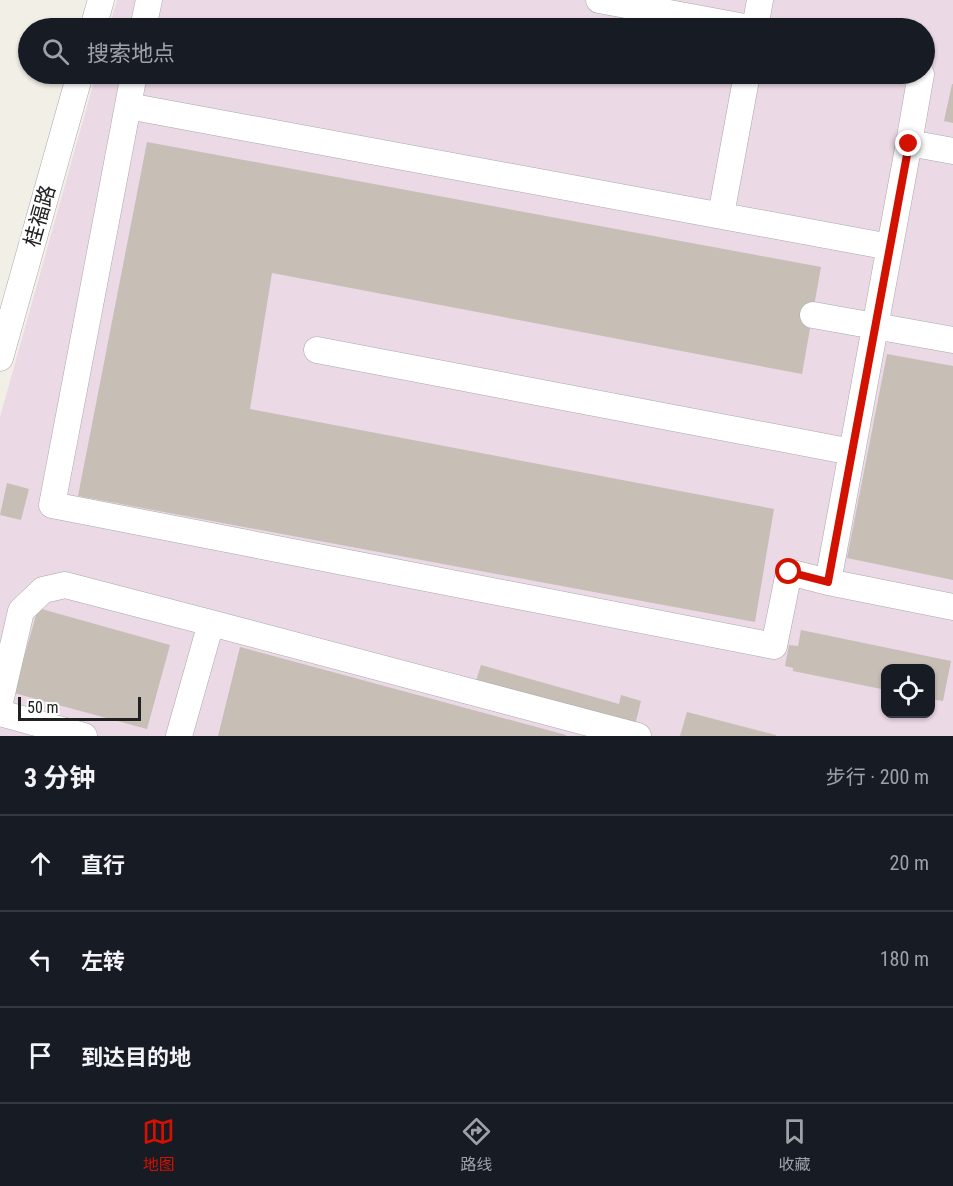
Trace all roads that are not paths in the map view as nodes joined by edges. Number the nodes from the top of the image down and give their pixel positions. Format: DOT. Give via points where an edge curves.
graph roads {
  1 [pos="101,0"];
  2 [pos="148,0"];
  3 [pos="599,0"];
  4 [pos="760,0"];
  5 [pos="96,18"];
  6 [pos="145,18"];
  7 [pos="696,18"];
  8 [pos="757,18"];
  9 [pos="77,84"];
  10 [pos="132,84"];
  11 [pos="745,84"];
  12 [pos="919,84"];
  13 [pos="128,106"];
  14 [pos="909,144"];
  15 [pos="953,151"];
  16 [pos="721,215"];
  17 [pos="890,247"];
  18 [pos="813,315"];
  19 [pos="875,326"];
  20 [pos="953,340"];
  21 [pos="316,350"];
  22 [pos="0,358"];
  23 [pos="852,452"];
  24 [pos="828,582"];
  25 [pos="953,607"];
  26 [pos="210,623"];
  27 [pos="0,702"];
  28 [pos="0,713"];
  29 [pos="84,736"];
  30 [pos="179,736"];
  31 [pos="638,736"];
  1 -- 5 [label="street"];
  2 -- 6 [label="street"];
  3 -- 7 [label="street"];
  4 -- 8 [label="street"];
  9 -- 22 [label="street, 桂福路"];
  10 -- 13 [label="street"];
  11 -- 16 [label="street"];
  12 -- 14 [label="street"];
  13 -- 16 [label="street"];
  13 -- 24 [label="street" via="52,505 774,646 789,572"];
  14 -- 15 [label="street"];
  14 -- 17 [label="street"];
  16 -- 17 [label="street"];
  17 -- 19 [label="street"];
  18 -- 19 [label="street"];
  19 -- 20 [label="street"];
  19 -- 23 [label="street"];
  21 -- 23 [label="street"];
  23 -- 24 [label="street"];
  24 -- 25 [label="street"];
  26 -- 27 [label="street" via="64,585 43,590 21,611"];
  26 -- 30 [label="street"];
  26 -- 31 [label="street"];
  28 -- 29 [label="street"];
}
